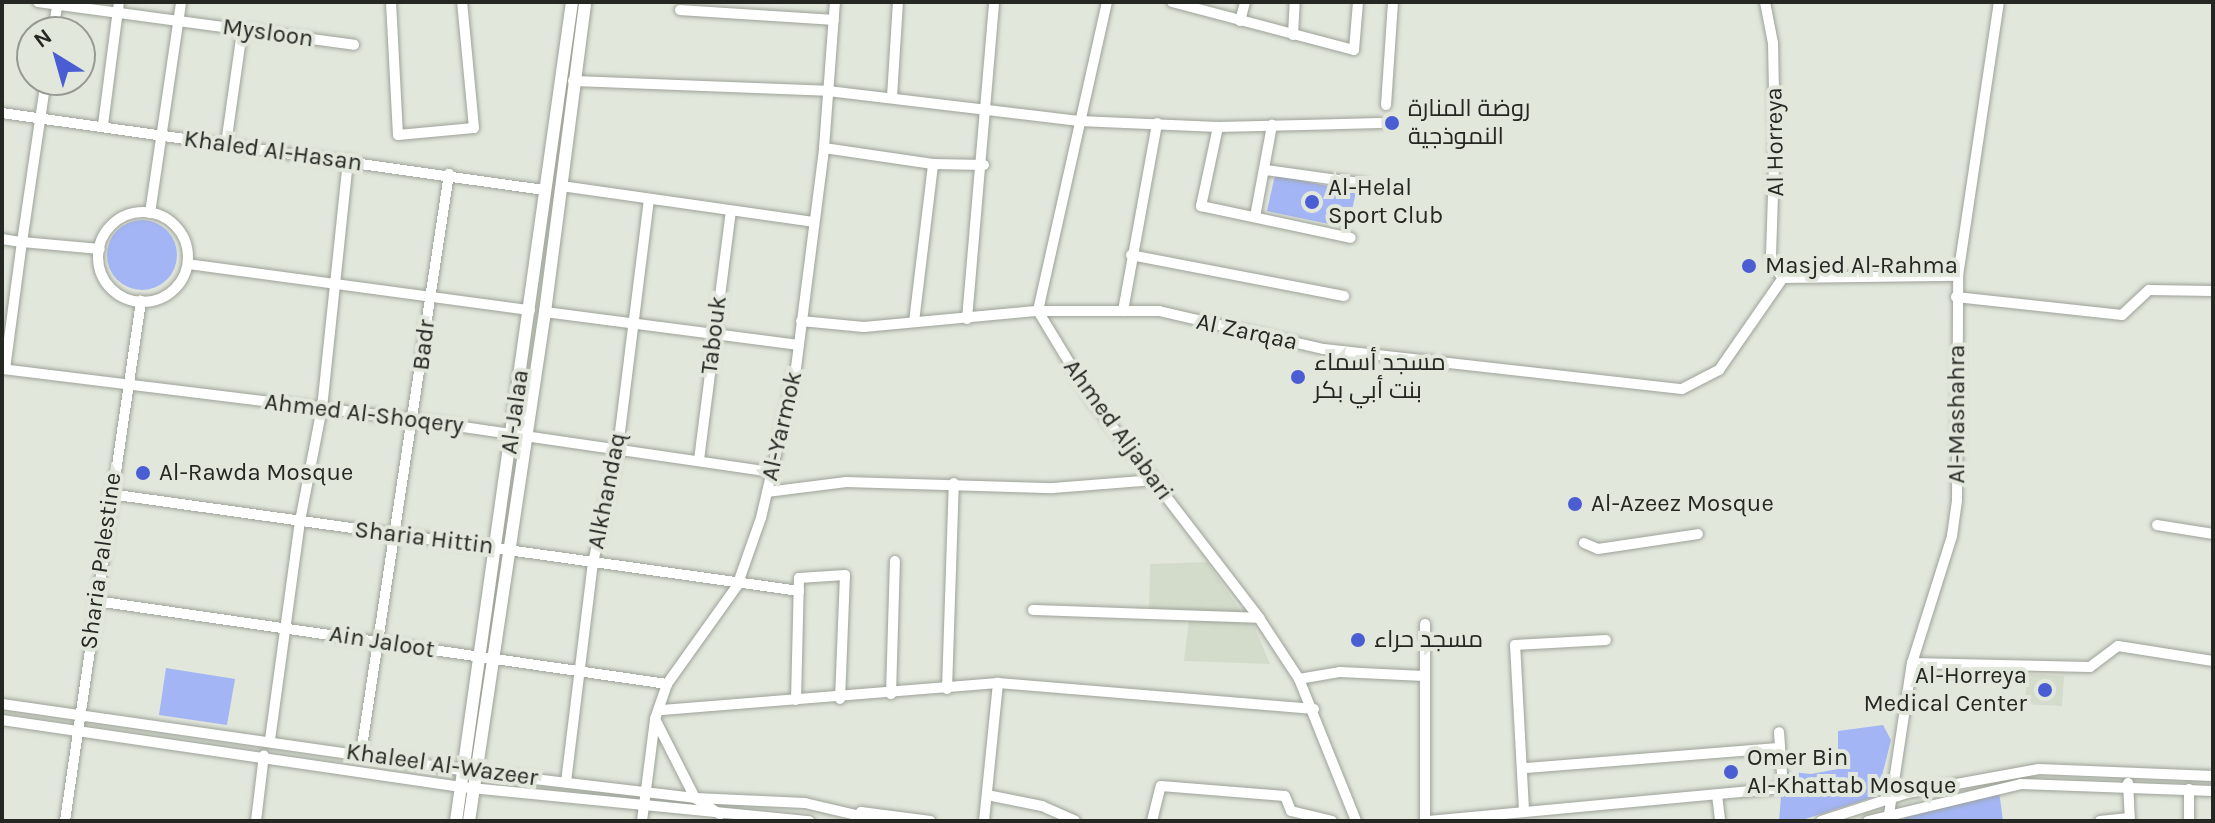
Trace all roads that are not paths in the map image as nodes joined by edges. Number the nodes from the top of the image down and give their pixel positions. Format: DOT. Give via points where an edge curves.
graph roads {
  1 [pos="38,2"];
  2 [pos="181,2"];
  3 [pos="391,2"];
  4 [pos="462,2"];
  5 [pos="572,2"];
  6 [pos="585,2"];
  7 [pos="835,2"];
  8 [pos="898,2"];
  9 [pos="994,2"];
  10 [pos="1107,2"];
  11 [pos="1172,2"];
  12 [pos="1245,2"];
  13 [pos="1295,2"];
  14 [pos="1358,2"];
  15 [pos="1393,2"];
  16 [pos="1765,2"];
  17 [pos="1999,2"];
  18 [pos="58,4"];
  19 [pos="118,7"];
  20 [pos="680,10"];
  21 [pos="179,19"];
  22 [pos="834,20"];
  23 [pos="1240,21"];
  24 [pos="242,32"];
  25 [pos="1293,35"];
  26 [pos="354,45"];
  27 [pos="573,81"];
  28 [pos="828,91"];
  29 [pos="43,96"];
  30 [pos="892,97"];
  31 [pos="1386,105"];
  32 [pos="989,108"];
  33 [pos="2,113"];
  34 [pos="40,117"];
  35 [pos="1079,121"];
  36 [pos="1157,123"];
  37 [pos="1380,123"];
  38 [pos="103,125"];
  39 [pos="1272,125"];
  40 [pos="1218,127"];
  41 [pos="159,135"];
  42 [pos="226,144"];
  43 [pos="824,148"];
  44 [pos="348,160"];
  45 [pos="933,164"];
  46 [pos="984,165"];
  47 [pos="1266,170"];
  48 [pos="449,174"];
  49 [pos="1366,184"];
  50 [pos="561,186"];
  51 [pos="544,190"];
  52 [pos="649,200"];
  53 [pos="731,211"];
  54 [pos="150,213"];
  55 [pos="1255,217"];
  56 [pos="813,222"];
  57 [pos="1351,238"];
  58 [pos="2,239"];
  59 [pos="22,242"];
  60 [pos="100,249"];
  61 [pos="1131,255"];
  62 [pos="188,264"];
  63 [pos="1958,276"];
  64 [pos="1783,278"];
  65 [pos="335,283"];
  66 [pos="2213,291"];
  67 [pos="430,296"];
  68 [pos="1344,296"];
  69 [pos="1956,297"];
  70 [pos="141,301"];
  71 [pos="530,310"];
  72 [pos="1038,311"];
  73 [pos="1123,311"];
  74 [pos="545,312"];
  75 [pos="967,319"];
  76 [pos="801,321"];
  77 [pos="914,322"];
  78 [pos="633,323"];
  79 [pos="714,333"];
  80 [pos="799,345"];
  81 [pos="3,369"];
  82 [pos="127,385"];
  83 [pos="322,408"];
  84 [pos="415,420"];
  85 [pos="512,433"];
  86 [pos="527,436"];
  87 [pos="618,448"];
  88 [pos="699,460"];
  89 [pos="772,472"];
  90 [pos="1155,480"];
  91 [pos="954,483"];
  92 [pos="767,492"];
  93 [pos="110,494"];
  94 [pos="300,521"];
  95 [pos="2157,525"];
  96 [pos="1698,534"];
  97 [pos="2213,534"];
  98 [pos="395,537"];
  99 [pos="1584,543"];
  100 [pos="495,547"];
  101 [pos="509,550"];
  102 [pos="895,561"];
  103 [pos="593,563"];
  104 [pos="737,586"];
  105 [pos="799,591"];
  106 [pos="96,601"];
  107 [pos="1033,610"];
  108 [pos="1259,618"];
  109 [pos="1425,624"];
  110 [pos="285,628"];
  111 [pos="1606,640"];
  112 [pos="382,641"];
  113 [pos="479,657"];
  114 [pos="493,659"];
  115 [pos="2213,661"];
  116 [pos="1912,663"];
  117 [pos="583,674"];
  118 [pos="1424,676"];
  119 [pos="1299,679"];
  120 [pos="998,683"];
  121 [pos="667,684"];
  122 [pos="947,689"];
  123 [pos="891,694"];
  124 [pos="840,699"];
  125 [pos="796,700"];
  126 [pos="2,704"];
  127 [pos="1314,709"];
  128 [pos="77,714"];
  129 [pos="658,715"];
  130 [pos="2,720"];
  131 [pos="75,730"];
  132 [pos="1779,732"];
  133 [pos="270,740"];
  134 [pos="1779,748"];
  135 [pos="361,753"];
  136 [pos="264,755"];
  137 [pos="1525,768"];
  138 [pos="463,770"];
  139 [pos="477,772"];
  140 [pos="2129,774"];
  141 [pos="2213,776"];
  142 [pos="566,782"];
  143 [pos="2128,787"];
  144 [pos="468,788"];
  145 [pos="2189,789"];
  146 [pos="2213,791"];
  147 [pos="646,792"];
  148 [pos="987,795"];
  149 [pos="1717,795"];
  150 [pos="1894,797"];
  151 [pos="695,798"];
  152 [pos="645,808"];
  153 [pos="1524,810"];
  154 [pos="860,817"];
  155 [pos="726,818"];
  156 [pos="1888,818"];
  157 [pos="2130,819"];
  158 [pos="65,821"];
  159 [pos="256,821"];
  160 [pos="456,821"];
  161 [pos="469,821"];
  162 [pos="642,821"];
  163 [pos="809,821"];
  164 [pos="881,821"];
  165 [pos="930,821"];
  166 [pos="984,821"];
  167 [pos="1075,821"];
  168 [pos="1152,821"];
  169 [pos="1332,821"];
  170 [pos="1356,821"];
  171 [pos="1426,821"];
  172 [pos="1720,821"];
  173 [pos="1821,821"];
  174 [pos="1868,821"];
  175 [pos="2100,821"];
  176 [pos="2189,821"];
  1 -- 18 [label="street, Mysloon"];
  2 -- 21 [label="street"];
  3 -- 4 [label="street" via="398,135 474,128"];
  5 -- 51 [label="main road, Al-Jalaa"];
  6 -- 27 [label="main road, Al-Jalaa"];
  7 -- 22 [label="street, Al-Yarmok"];
  8 -- 30 [label="street"];
  9 -- 32 [label="street"];
  10 -- 35 [label="street"];
  11 -- 23 [label="street"];
  12 -- 23 [label="street"];
  13 -- 25 [label="street"];
  14 -- 25 [label="street" via="1354,50"];
  15 -- 31 [label="street"];
  16 -- 64 [label="street, Al Horreya" via="1773,43 1771,253"];
  17 -- 63 [label="street, Al-Mashahra"];
  18 -- 19 [label="street, Mysloon"];
  19 -- 21 [label="street, Mysloon"];
  19 -- 38 [label="street"];
  20 -- 22 [label="street"];
  21 -- 24 [label="street, Mysloon"];
  21 -- 41 [label="street"];
  22 -- 28 [label="street, Al-Yarmok"];
  23 -- 25 [label="street"];
  24 -- 26 [label="street, Mysloon"];
  24 -- 42 [label="street"];
  27 -- 28 [label="street"];
  27 -- 50 [label="main road, Al-Jalaa"];
  28 -- 30 [label="street"];
  28 -- 43 [label="street, Al-Yarmok"];
  29 -- 34 [label="street"];
  30 -- 32 [label="street"];
  32 -- 35 [label="street"];
  32 -- 46 [label="street"];
  33 -- 34 [label="street, Khaled Al-Hasan"];
  34 -- 38 [label="street, Khaled Al-Hasan"];
  34 -- 59 [label="street"];
  35 -- 36 [label="street"];
  35 -- 72 [label="street"];
  36 -- 40 [label="street"];
  36 -- 61 [label="street"];
  37 -- 39 [label="street"];
  38 -- 41 [label="street, Khaled Al-Hasan"];
  39 -- 40 [label="street"];
  39 -- 47 [label="street"];
  40 -- 55 [label="street" via="1201,206"];
  41 -- 42 [label="street, Khaled Al-Hasan"];
  41 -- 54 [label="street"];
  42 -- 44 [label="street, Khaled Al-Hasan"];
  43 -- 45 [label="street"];
  43 -- 56 [label="street, Al-Yarmok"];
  44 -- 48 [label="street, Khaled Al-Hasan"];
  44 -- 65 [label="street"];
  45 -- 46 [label="street"];
  45 -- 77 [label="street"];
  46 -- 75 [label="street"];
  47 -- 49 [label="street"];
  47 -- 55 [label="street"];
  48 -- 51 [label="street, Khaled Al-Hasan"];
  48 -- 67 [label="street, Badr"];
  50 -- 52 [label="street"];
  50 -- 74 [label="main road, Al-Jalaa"];
  51 -- 71 [label="main road, Al-Jalaa"];
  52 -- 53 [label="street"];
  52 -- 78 [label="street, Alkhandaq"];
  53 -- 56 [label="street"];
  53 -- 79 [label="street, Tabouk"];
  54 -- 60 [label="street" via="117,222"];
  54 -- 62 [label="street" via="179,230"];
  55 -- 57 [label="street"];
  56 -- 76 [label="street, Al-Yarmok"];
  58 -- 59 [label="street"];
  59 -- 60 [label="street"];
  59 -- 81 [label="street"];
  60 -- 70 [label="street" via="108,284 125,298"];
  61 -- 68 [label="street"];
  61 -- 73 [label="street"];
  62 -- 65 [label="street"];
  62 -- 70 [label="street" via="170,293"];
  63 -- 64 [label="street"];
  63 -- 69 [label="street, Al-Mashahra"];
  64 -- 73 [label="street, Al Zarqaa" via="1719,370 1682,389 1324,349 1159,311"];
  65 -- 67 [label="street"];
  65 -- 83 [label="street"];
  66 -- 69 [label="street" via="2149,290 2122,315"];
  67 -- 71 [label="street"];
  67 -- 84 [label="street, Badr"];
  69 -- 116 [label="street, Al-Mashahra" via="1957,500 1952,536"];
  70 -- 82 [label="street, Sharia Palestine"];
  71 -- 85 [label="main road, Al-Jalaa"];
  72 -- 73 [label="street, Al Zarqaa"];
  72 -- 75 [label="street, Al Zarqaa"];
  72 -- 90 [label="street, Ahmed Aljabari" via="1092,400"];
  74 -- 78 [label="street"];
  74 -- 86 [label="main road, Al-Jalaa"];
  75 -- 77 [label="street, Al Zarqaa"];
  76 -- 77 [label="street, Al Zarqaa" via="864,327"];
  76 -- 80 [label="street, Al-Yarmok"];
  78 -- 79 [label="street"];
  78 -- 87 [label="street, Alkhandaq"];
  79 -- 80 [label="street"];
  79 -- 88 [label="street, Tabouk"];
  80 -- 89 [label="street, Al-Yarmok"];
  81 -- 82 [label="street, Ahmed Al-Shoqery"];
  82 -- 83 [label="street, Ahmed Al-Shoqery"];
  82 -- 93 [label="street, Sharia Palestine"];
  83 -- 84 [label="street, Ahmed Al-Shoqery"];
  83 -- 94 [label="street"];
  84 -- 85 [label="street, Ahmed Al-Shoqery"];
  84 -- 98 [label="street, Badr"];
  85 -- 86 [label="street, Ahmed Al-Shoqery"];
  85 -- 100 [label="main road, Al-Jalaa"];
  86 -- 87 [label="street, Ahmed Al-Shoqery"];
  86 -- 101 [label="main road, Al-Jalaa"];
  87 -- 88 [label="street, Ahmed Al-Shoqery"];
  87 -- 103 [label="street, Alkhandaq"];
  88 -- 89 [label="street, Ahmed Al-Shoqery"];
  89 -- 92 [label="street, Al-Yarmok"];
  90 -- 91 [label="street" via="1105,487"];
  90 -- 108 [label="street, Ahmed Aljabari"];
  91 -- 92 [label="street" via="846,482"];
  91 -- 122 [label="street"];
  92 -- 104 [label="street, Al-Yarmok"];
  93 -- 94 [label="street, Sharia Hittin"];
  93 -- 106 [label="street, Sharia Palestine"];
  94 -- 98 [label="street, Sharia Hittin"];
  94 -- 110 [label="street"];
  95 -- 97 [label="street"];
  96 -- 99 [label="street" via="1598,549"];
  98 -- 100 [label="street, Sharia Hittin"];
  98 -- 112 [label="street, Badr"];
  100 -- 101 [label="street, Sharia Hittin"];
  100 -- 113 [label="main road, Al-Jalaa"];
  101 -- 103 [label="street, Sharia Hittin"];
  101 -- 114 [label="main road, Al-Jalaa"];
  102 -- 123 [label="street"];
  103 -- 104 [label="street, Sharia Hittin"];
  103 -- 117 [label="street, Alkhandaq"];
  104 -- 105 [label="street, Sharia Hittin"];
  104 -- 121 [label="street, Al-Yarmok"];
  105 -- 124 [label="street" via="799,578 845,575"];
  105 -- 125 [label="street"];
  106 -- 110 [label="street, Ain Jaloot"];
  106 -- 128 [label="street, Sharia Palestine"];
  107 -- 108 [label="street"];
  108 -- 119 [label="street, Ahmed Aljabari"];
  109 -- 118 [label="street"];
  110 -- 112 [label="street, Ain Jaloot"];
  110 -- 133 [label="street"];
  111 -- 137 [label="street" via="1515,645"];
  112 -- 113 [label="street, Ain Jaloot"];
  112 -- 135 [label="street, Badr"];
  113 -- 114 [label="street, Ain Jaloot"];
  113 -- 138 [label="main road, Al-Jalaa"];
  114 -- 117 [label="street, Ain Jaloot"];
  114 -- 139 [label="main road, Al-Jalaa"];
  115 -- 116 [label="street" via="2118,646 2090,667"];
  116 -- 150 [label="street, Al-Mashahra"];
  117 -- 121 [label="street, Ain Jaloot"];
  117 -- 142 [label="street, Alkhandaq"];
  118 -- 119 [label="street" via="1340,672"];
  118 -- 171 [label="street"];
  119 -- 127 [label="street, Ahmed Aljabari"];
  120 -- 122 [label="street"];
  120 -- 127 [label="street"];
  120 -- 148 [label="street"];
  121 -- 129 [label="street, Al-Yarmok"];
  122 -- 123 [label="street"];
  123 -- 124 [label="street"];
  124 -- 125 [label="street"];
  125 -- 129 [label="street"];
  126 -- 128 [label="street, Khaleel Al-Wazeer"];
  127 -- 170 [label="street, Ahmed Aljabari"];
  128 -- 131 [label="street, Sharia Palestine"];
  128 -- 133 [label="street, Khaleel Al-Wazeer"];
  129 -- 147 [label="street, Al-Yarmok"];
  129 -- 151 [label="street"];
  130 -- 131 [label="street, Khaleel Al-Wazeer"];
  131 -- 136 [label="street, Khaleel Al-Wazeer"];
  131 -- 158 [label="street, Sharia Palestine"];
  132 -- 134 [label="street"];
  133 -- 135 [label="street, Khaleel Al-Wazeer"];
  134 -- 137 [label="street"];
  134 -- 149 [label="street" via="1783,788"];
  135 -- 138 [label="street, Khaleel Al-Wazeer"];
  136 -- 144 [label="street, Khaleel Al-Wazeer"];
  136 -- 159 [label="street"];
  137 -- 153 [label="street"];
  138 -- 139 [label="street, Khaleel Al-Wazeer"];
  138 -- 144 [label="main road, Al-Jalaa"];
  139 -- 142 [label="street, Khaleel Al-Wazeer"];
  139 -- 144 [label="main road, Al-Jalaa"];
  140 -- 141 [label="street"];
  140 -- 143 [label="street"];
  140 -- 150 [label="street" via="2039,769"];
  142 -- 147 [label="street, Khaleel Al-Wazeer"];
  143 -- 145 [label="street"];
  143 -- 156 [label="street" via="2021,784"];
  143 -- 157 [label="street"];
  144 -- 152 [label="street, Khaleel Al-Wazeer"];
  144 -- 160 [label="main road, Al-Jalaa"];
  144 -- 161 [label="main road, Al-Jalaa"];
  145 -- 146 [label="street"];
  145 -- 176 [label="street"];
  147 -- 151 [label="street, Khaleel Al-Wazeer"];
  147 -- 152 [label="street, Al-Yarmok"];
  148 -- 166 [label="street"];
  148 -- 167 [label="street" via="1042,806"];
  149 -- 153 [label="street"];
  149 -- 172 [label="street"];
  150 -- 156 [label="street, Al-Mashahra"];
  150 -- 173 [label="street"];
  151 -- 154 [label="street, Khaleel Al-Wazeer" via="805,803"];
  151 -- 155 [label="street"];
  152 -- 155 [label="street, Khaleel Al-Wazeer"];
  152 -- 162 [label="street, Al-Yarmok"];
  153 -- 171 [label="street"];
  154 -- 164 [label="street, Khaleel Al-Wazeer"];
  154 -- 165 [label="street"];
  155 -- 163 [label="street, Khaleel Al-Wazeer"];
  156 -- 174 [label="street"];
  157 -- 175 [label="street"];
  168 -- 169 [label="street" via="1161,786 1285,796 1291,811"];
}
